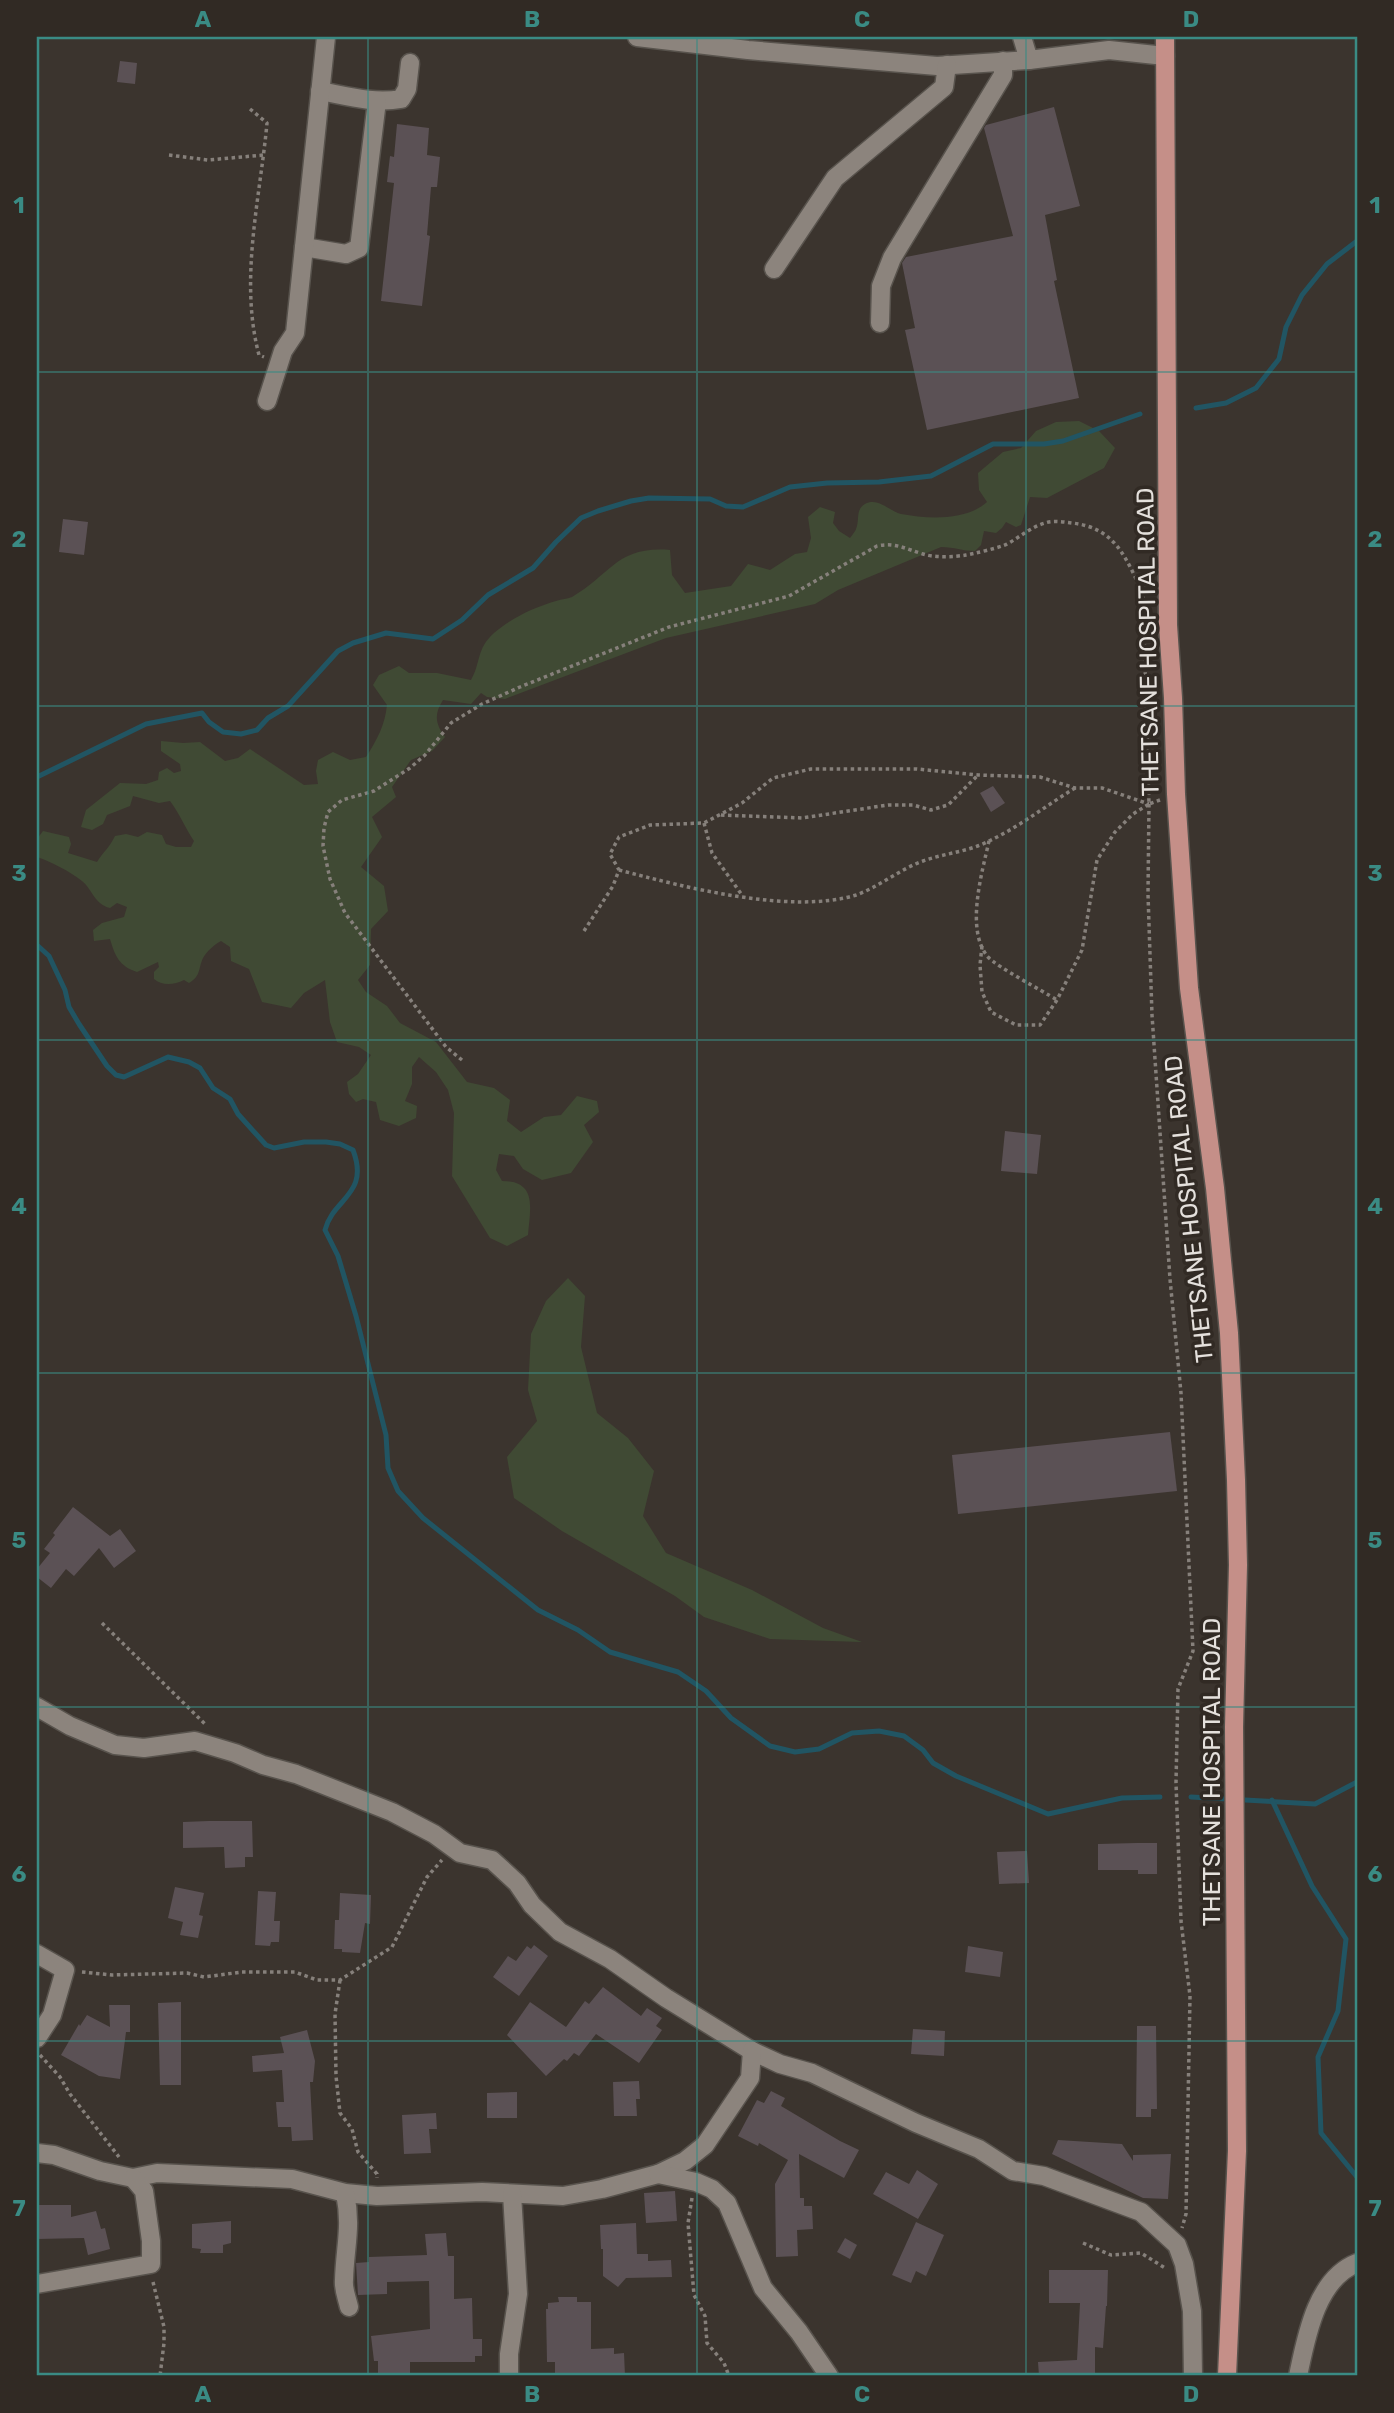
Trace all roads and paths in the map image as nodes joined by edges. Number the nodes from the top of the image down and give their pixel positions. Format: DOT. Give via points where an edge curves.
graph roads {
  1 [pos="326,37"];
  2 [pos="637,37"];
  3 [pos="1021,37"];
  4 [pos="1165,37"];
  5 [pos="1165,56"];
  6 [pos="1029,60"];
  7 [pos="1003,61"];
  8 [pos="410,63"];
  9 [pos="947,65"];
  10 [pos="320,90"];
  11 [pos="377,101"];
  12 [pos="250,109"];
  13 [pos="169,155"];
  14 [pos="264,155"];
  15 [pos="304,247"];
  16 [pos="774,269"];
  17 [pos="880,323"];
  18 [pos="279,363"];
  19 [pos="267,401"];
  20 [pos="978,775"];
  21 [pos="1075,788"];
  22 [pos="1175,794"];
  23 [pos="1149,804"];
  24 [pos="719,815"];
  25 [pos="704,823"];
  26 [pos="989,841"];
  27 [pos="619,870"];
  28 [pos="744,896"];
  29 [pos="584,931"];
  30 [pos="982,946"];
  31 [pos="1057,1000"];
  32 [pos="462,1060"];
  33 [pos="102,1623"];
  34 [pos="37,1707"];
  35 [pos="235,1753"];
  36 [pos="460,1853"];
  37 [pos="37,1954"];
  38 [pos="65,1970"];
  39 [pos="340,1980"];
  40 [pos="37,2038"];
  41 [pos="37,2051"];
  42 [pos="752,2051"];
  43 [pos="110,2144"];
  44 [pos="37,2153"];
  45 [pos="658,2174"];
  46 [pos="133,2178"];
  47 [pos="696,2182"];
  48 [pos="345,2193"];
  49 [pos="512,2194"];
  50 [pos="377,2196"];
  51 [pos="1083,2243"];
  52 [pos="1177,2245"];
  53 [pos="1357,2263"];
  54 [pos="151,2264"];
  55 [pos="37,2284"];
  56 [pos="1189,2286"];
  57 [pos="349,2307"];
  58 [pos="160,2376"];
  59 [pos="509,2376"];
  60 [pos="729,2376"];
  61 [pos="829,2376"];
  62 [pos="1193,2376"];
  63 [pos="1227,2376"];
  64 [pos="1298,2376"];
  1 -- 10 [label="street"];
  2 -- 9 [label="street"];
  3 -- 6 [label="street"];
  4 -- 5 [label="main road, THETSANE HOSPITAL ROAD"];
  5 -- 6 [label="street" via="1109,50"];
  5 -- 22 [label="main road, THETSANE HOSPITAL ROAD" via="1168,625"];
  6 -- 7 [label="street"];
  7 -- 9 [label="street"];
  7 -- 17 [label="street" via="1003,75 892,258 881,286"];
  8 -- 11 [label="street" via="401,99"];
  9 -- 16 [label="street" via="944,87 835,178"];
  10 -- 11 [label="street"];
  10 -- 15 [label="street"];
  11 -- 15 [label="street" via="359,248 346,254"];
  12 -- 14 [label="path" via="267,123"];
  13 -- 14 [label="path" via="208,160"];
  14 -- 18 [label="path" via="252,244 252,328 259,355"];
  15 -- 18 [label="street" via="295,333"];
  18 -- 19 [label="street"];
  20 -- 21 [label="path" via="1041,776"];
  20 -- 24 [label="path" via="917,769 811,769 773,778"];
  20 -- 24 [label="path" via="948,805 932,810 888,805 802,818"];
  21 -- 23 [label="path" via="1102,788"];
  21 -- 26 [label="path"];
  22 -- 23 [label="path"];
  22 -- 63 [label="main road, THETSANE HOSPITAL ROAD" via="1189,988 1231,1361 1238,1565 1234,1727 1237,2151"];
  23 -- 31 [label="path" via="1115,832 1097,860 1082,950"];
  23 -- 32 [label="path" via="1143,594 1121,549 1109,536 1062,521 1046,522 1006,544 967,555 926,555 901,546 877,546 789,596 669,627 482,704 452,723 410,768 374,791 342,800 328,812 323,846 330,879 345,913 446,1047"];
  23 -- 52 [label="path" via="1152,1015 1181,1392 1193,1651 1178,1689 1177,1837 1190,1996 1186,2214"];
  24 -- 25 [label="path"];
  25 -- 27 [label="path" via="650,825 619,837 610,854"];
  25 -- 28 [label="path" via="712,853"];
  26 -- 28 [label="path" via="923,861 857,894 821,902"];
  26 -- 30 [label="path" via="977,906"];
  27 -- 28 [label="path"];
  27 -- 29 [label="path"];
  30 -- 31 [label="path" via="989,958"];
  30 -- 31 [label="path" via="982,992 991,1012 1016,1025 1040,1025"];
  33 -- 35 [label="path"];
  34 -- 35 [label="street" via="115,1745 144,1748 195,1741"];
  35 -- 36 [label="street" via="392,1812"];
  36 -- 39 [label="path" via="440,1861 427,1877 392,1947"];
  36 -- 42 [label="street" via="492,1860 559,1932 610,1959"];
  37 -- 38 [label="street"];
  38 -- 39 [label="path" via="204,1977 295,1972 317,1980"];
  38 -- 40 [label="street" via="52,2015"];
  39 -- 50 [label="path" via="335,2014 340,2113 352,2129 358,2152 377,2174"];
  41 -- 43 [label="path"];
  42 -- 45 [label="street" via="750,2078 705,2144 685,2161"];
  42 -- 52 [label="street" via="979,2148 1013,2171 1044,2176 1142,2212"];
  44 -- 46 [label="street"];
  45 -- 47 [label="street"];
  45 -- 49 [label="street" via="563,2196"];
  46 -- 48 [label="street" via="157,2173 292,2179"];
  46 -- 54 [label="street" via="144,2191"];
  47 -- 60 [label="path" via="688,2223 694,2295 705,2316 707,2343"];
  47 -- 61 [label="street" via="727,2203 763,2288"];
  48 -- 50 [label="street"];
  48 -- 57 [label="street" via="349,2237 343,2283"];
  49 -- 50 [label="street"];
  49 -- 59 [label="street" via="518,2294"];
  51 -- 56 [label="path" via="1111,2255 1141,2253"];
  52 -- 56 [label="street"];
  53 -- 64 [label="street" via="1343,2270 1324,2294"];
  54 -- 55 [label="street"];
  54 -- 58 [label="path" via="164,2327"];
  56 -- 62 [label="street"];
}
